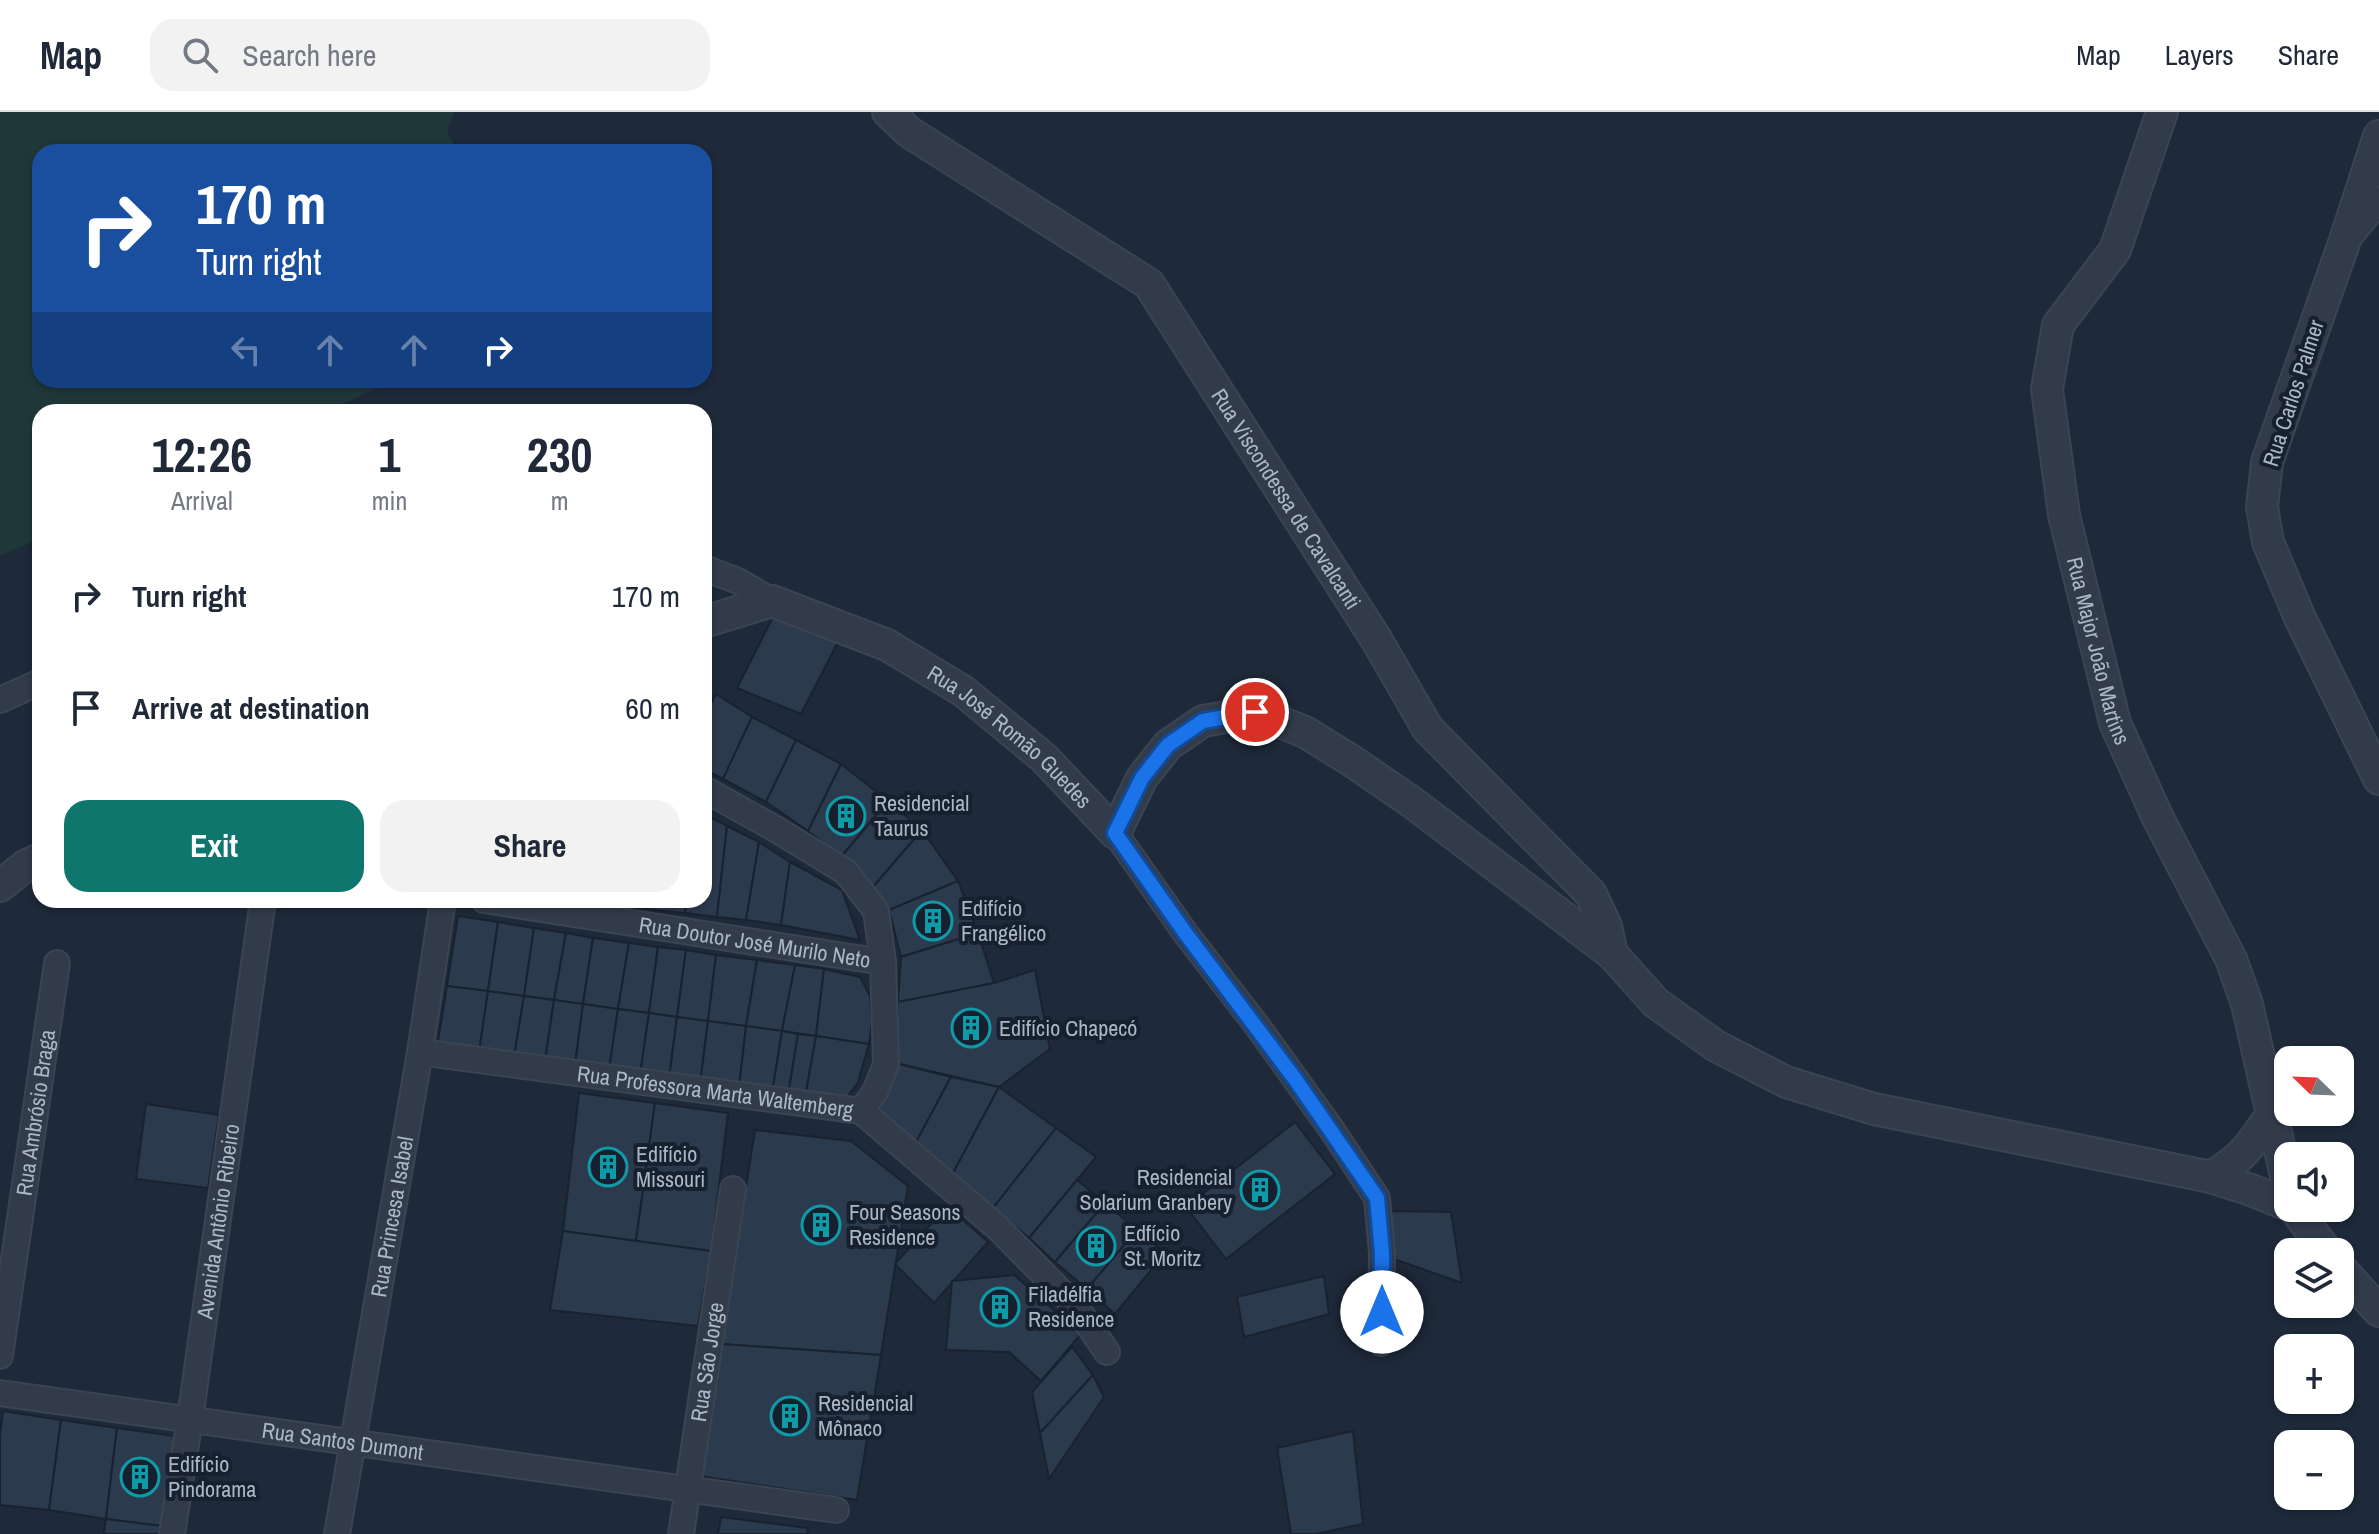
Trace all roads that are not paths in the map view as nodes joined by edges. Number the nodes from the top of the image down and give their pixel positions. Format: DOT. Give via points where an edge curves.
graph roads {
  1 [pos="888,112"];
  2 [pos="2162,112"];
  3 [pos="2379,136"];
  4 [pos="2379,201"];
  5 [pos="2344,243"];
  6 [pos="712,571"];
  7 [pos="772,601"];
  8 [pos="712,620"];
  9 [pos="32,686"];
  10 [pos="0,700"];
  11 [pos="2379,779"];
  12 [pos="712,794"];
  13 [pos="1115,833"];
  14 [pos="32,863"];
  15 [pos="0,886"];
  16 [pos="262,908"];
  17 [pos="442,908"];
  18 [pos="535,908"];
  19 [pos="1612,954"];
  20 [pos="883,962"];
  21 [pos="57,963"];
  22 [pos="420,1052"];
  23 [pos="861,1111"];
  24 [pos="2271,1115"];
  25 [pos="2278,1142"];
  26 [pos="2211,1177"];
  27 [pos="733,1189"];
  28 [pos="2274,1199"];
  29 [pos="2354,1283"];
  30 [pos="2379,1311"];
  31 [pos="1381,1343"];
  32 [pos="1107,1352"];
  33 [pos="0,1356"];
  34 [pos="0,1393"];
  35 [pos="190,1419"];
  36 [pos="353,1442"];
  37 [pos="687,1489"];
  38 [pos="836,1510"];
  39 [pos="172,1534"];
  40 [pos="337,1534"];
  41 [pos="681,1534"];
  1 -- 19 [label="street, Rua Viscondessa de Cavalcanti" via="909,132 1149,284 1428,729 1591,894"];
  2 -- 24 [label="street, Rua Major João Martins" via="2115,250 2058,325 2047,389 2064,515 2115,723 2231,959 2247,1004"];
  3 -- 5 [label="street, Rua Carlos Palmer"];
  4 -- 5 [label="street"];
  5 -- 11 [label="street, Rua Carlos Palmer" via="2267,462 2262,507 2268,542 2300,618"];
  6 -- 7 [label="street, Rua José Romão Guedes"];
  7 -- 8 [label="street"];
  7 -- 13 [label="street, Rua José Romão Guedes" via="887,645 963,691 1044,758"];
  9 -- 10 [label="street"];
  12 -- 20 [label="street" via="846,872 876,911"];
  13 -- 19 [label="street" via="1142,778 1168,745 1203,721 1255,712 1305,732 1352,761"];
  13 -- 31 [label="street, Rua José Romão Guedes" via="1377,1198"];
  14 -- 15 [label="street"];
  16 -- 35 [label="street, Avenida Antônio Ribeiro"];
  17 -- 22 [label="street, Rua Princesa Isabel"];
  18 -- 20 [label="street, Rua Doutor José Murilo Neto"];
  19 -- 26 [label="street" via="1656,1003 1716,1046 1786,1082 1874,1109"];
  20 -- 23 [label="street" via="886,1064"];
  21 -- 33 [label="street, Rua Ambrósio Braga"];
  22 -- 23 [label="street, Rua Professora Marta Waltemberg"];
  22 -- 36 [label="street, Rua Princesa Isabel"];
  23 -- 32 [label="street, Rua Professora Marta Waltemberg" via="997,1227 1076,1307"];
  24 -- 25 [label="street, Rua Major João Martins"];
  24 -- 26 [label="street" via="2234,1163"];
  26 -- 28 [label="street"];
  27 -- 37 [label="street, Rua São Jorge"];
  29 -- 30 [label="street"];
  34 -- 35 [label="street, Rua Santos Dumont"];
  35 -- 36 [label="street, Rua Santos Dumont"];
  35 -- 39 [label="street, Avenida Antônio Ribeiro"];
  36 -- 37 [label="street, Rua Santos Dumont"];
  36 -- 40 [label="street, Rua Princesa Isabel"];
  37 -- 38 [label="street, Rua Santos Dumont"];
  37 -- 41 [label="street, Rua São Jorge"];
}
